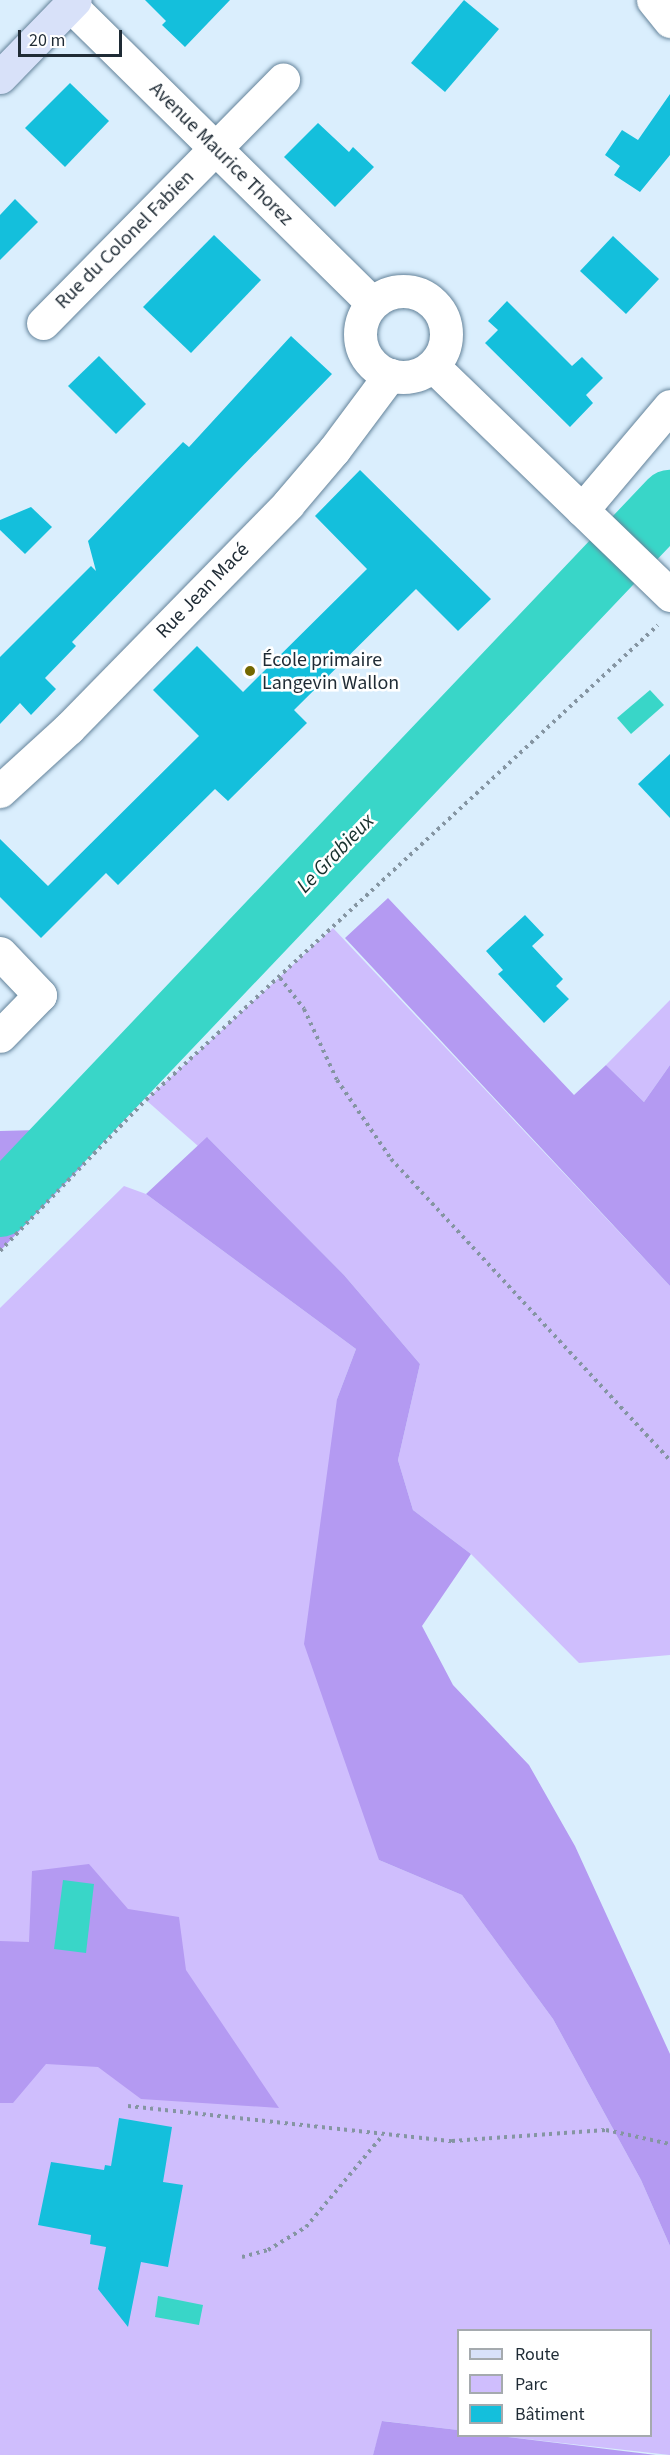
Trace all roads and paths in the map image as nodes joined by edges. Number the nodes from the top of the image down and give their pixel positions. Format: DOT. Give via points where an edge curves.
graph roads {
  1 [pos="653,0"];
  2 [pos="72,3"];
  3 [pos="670,21"];
  4 [pos="0,77"];
  5 [pos="283,80"];
  6 [pos="215,149"];
  7 [pos="372,303"];
  8 [pos="43,323"];
  9 [pos="433,366"];
  10 [pos="390,375"];
  11 [pos="670,406"];
  12 [pos="590,517"];
  13 [pos="666,603"];
  14 [pos="0,791"];
  15 [pos="0,953"];
  16 [pos="280,978"];
  17 [pos="0,1036"];
  18 [pos="0,1251"];
  19 [pos="670,1460"];
  20 [pos="128,2106"];
  21 [pos="383,2135"];
  22 [pos="670,2144"];
  23 [pos="242,2256"];
  1 -- 3 [label="street"];
  2 -- 4 [label="main road"];
  2 -- 6 [label="street, Avenue Maurice Thorez"];
  5 -- 6 [label="street, Rue du Colonel Fabien"];
  6 -- 7 [label="street, Avenue Maurice Thorez"];
  6 -- 8 [label="street, Rue du Colonel Fabien"];
  7 -- 9 [label="street" via="397,291 423,295 434,304 442,315 446,335 441,355"];
  7 -- 10 [label="street" via="360,329 361,344 372,363"];
  9 -- 10 [label="street" via="412,376"];
  9 -- 12 [label="street"];
  10 -- 14 [label="street, Rue Jean Macé" via="288,504 69,728"];
  11 -- 12 [label="street"];
  12 -- 13 [label="street"];
  13 -- 16 [label="path"];
  15 -- 17 [label="street" via="40,995"];
  16 -- 18 [label="path" via="146,1100"];
  16 -- 19 [label="path" via="304,1009 337,1080 391,1160"];
  20 -- 21 [label="path"];
  21 -- 22 [label="path" via="452,2141 606,2130"];
  21 -- 23 [label="path" via="306,2227 268,2250"];
}
